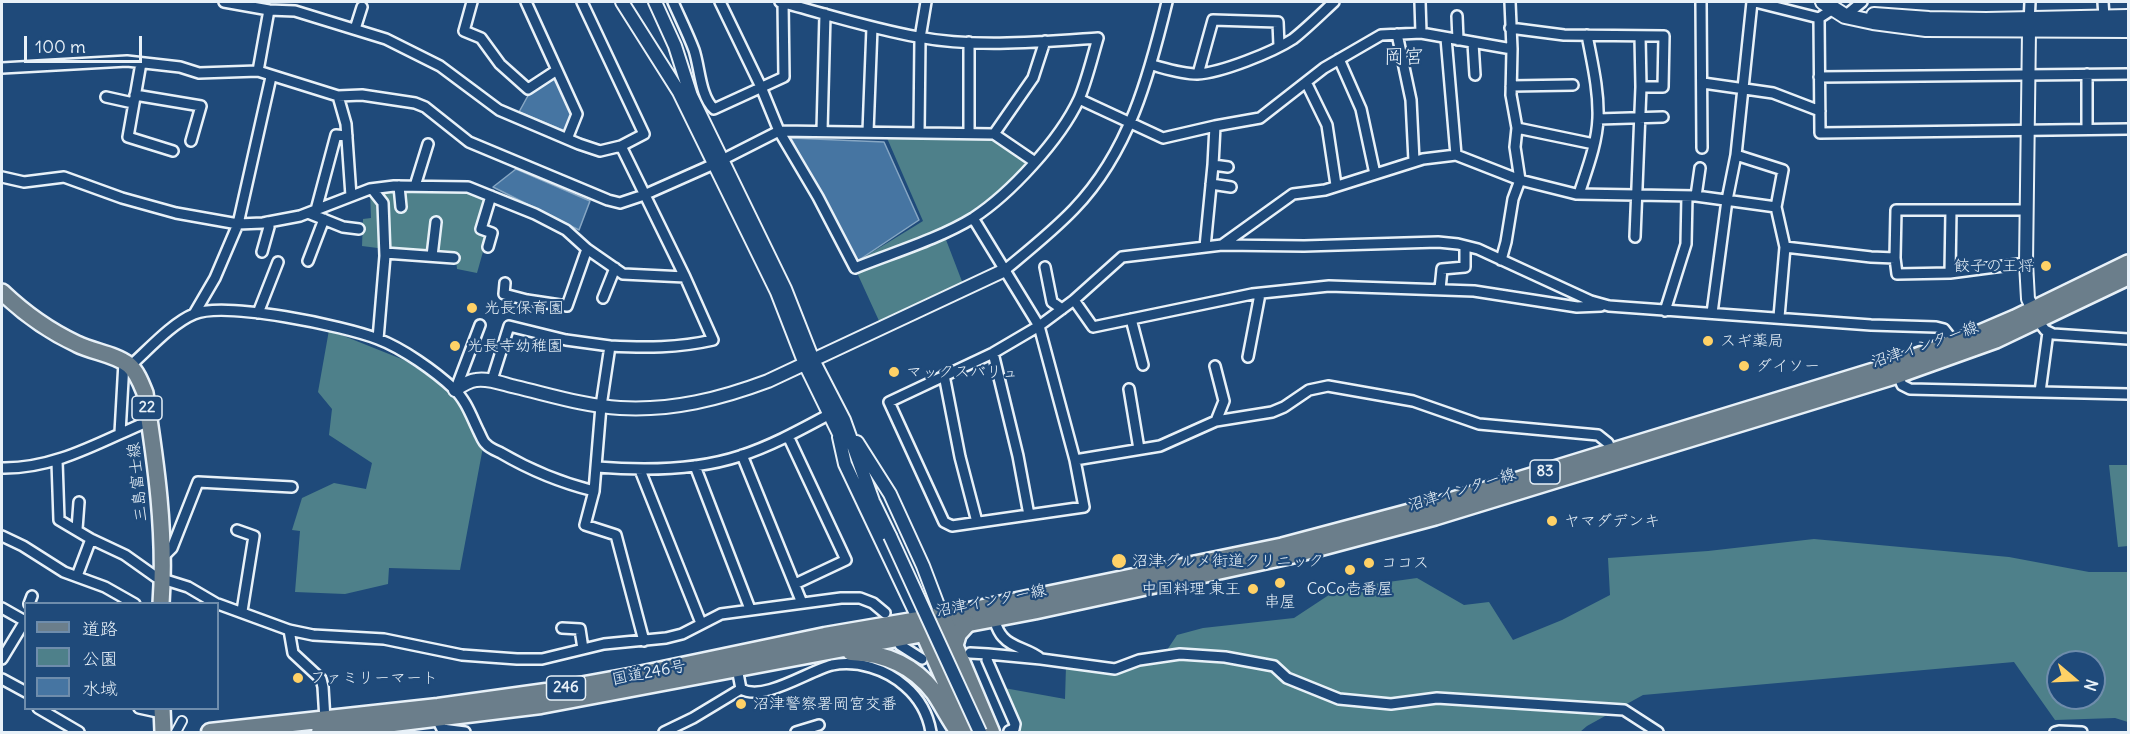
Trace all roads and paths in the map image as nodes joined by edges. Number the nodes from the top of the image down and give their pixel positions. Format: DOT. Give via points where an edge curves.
graph roads {
  1 [pos="224,2"];
  2 [pos="472,2"];
  3 [pos="526,2"];
  4 [pos="582,2"];
  5 [pos="622,2"];
  6 [pos="656,2"];
  7 [pos="673,2"];
  8 [pos="720,2"];
  9 [pos="782,2"];
  10 [pos="926,2"];
  11 [pos="1167,2"];
  12 [pos="1334,2"];
  13 [pos="1420,2"];
  14 [pos="1510,2"];
  15 [pos="1701,2"];
  16 [pos="1753,2"];
  17 [pos="1862,2"];
  18 [pos="2030,2"];
  19 [pos="2103,2"];
  20 [pos="362,8"];
  21 [pos="1834,9"];
  22 [pos="270,10"];
  23 [pos="825,14"];
  24 [pos="1457,16"];
  25 [pos="2104,17"];
  26 [pos="2128,17"];
  27 [pos="1819,18"];
  28 [pos="2029,26"];
  29 [pos="872,27"];
  30 [pos="1510,28"];
  31 [pos="355,29"];
  32 [pos="2128,30"];
  33 [pos="1397,33"];
  34 [pos="1421,33"];
  35 [pos="1587,35"];
  36 [pos="1640,36"];
  37 [pos="920,38"];
  38 [pos="1446,38"];
  39 [pos="1458,40"];
  40 [pos="1045,41"];
  41 [pos="969,42"];
  42 [pos="1473,43"];
  43 [pos="1280,46"];
  44 [pos="1512,49"];
  45 [pos="1339,59"];
  46 [pos="141,63"];
  47 [pos="1152,65"];
  48 [pos="2,68"];
  49 [pos="557,70"];
  50 [pos="258,71"];
  51 [pos="1198,74"];
  52 [pos="2128,74"];
  53 [pos="1475,75"];
  54 [pos="2028,75"];
  55 [pos="2087,75"];
  56 [pos="271,77"];
  57 [pos="1819,77"];
  58 [pos="1306,82"];
  59 [pos="1703,83"];
  60 [pos="1573,85"];
  61 [pos="1511,86"];
  62 [pos="761,87"];
  63 [pos="1641,87"];
  64 [pos="1743,88"];
  65 [pos="338,96"];
  66 [pos="106,97"];
  67 [pos="134,99"];
  68 [pos="1079,99"];
  69 [pos="1820,111"];
  70 [pos="1640,117"];
  71 [pos="1663,117"];
  72 [pos="1598,119"];
  73 [pos="1131,122"];
  74 [pos="1215,126"];
  75 [pos="1517,128"];
  76 [pos="2087,129"];
  77 [pos="2128,129"];
  78 [pos="779,131"];
  79 [pos="822,132"];
  80 [pos="868,132"];
  81 [pos="2028,132"];
  82 [pos="919,133"];
  83 [pos="969,133"];
  84 [pos="994,134"];
  85 [pos="347,136"];
  86 [pos="567,139"];
  87 [pos="191,141"];
  88 [pos="428,144"];
  89 [pos="1594,144"];
  90 [pos="621,146"];
  91 [pos="1702,148"];
  92 [pos="174,151"];
  93 [pos="1456,155"];
  94 [pos="1736,155"];
  95 [pos="1413,161"];
  96 [pos="718,162"];
  97 [pos="1035,162"];
  98 [pos="1213,165"];
  99 [pos="1228,167"];
  100 [pos="1700,168"];
  101 [pos="1375,174"];
  102 [pos="2,177"];
  103 [pos="1520,180"];
  104 [pos="1211,184"];
  105 [pos="1336,185"];
  106 [pos="399,186"];
  107 [pos="415,186"];
  108 [pos="1231,186"];
  109 [pos="372,189"];
  110 [pos="1579,194"];
  111 [pos="644,195"];
  112 [pos="351,196"];
  113 [pos="491,196"];
  114 [pos="1637,196"];
  115 [pos="1692,196"];
  116 [pos="1727,200"];
  117 [pos="401,207"];
  118 [pos="1776,207"];
  119 [pos="1951,210"];
  120 [pos="2026,210"];
  121 [pos="312,211"];
  122 [pos="973,218"];
  123 [pos="324,219"];
  124 [pos="267,222"];
  125 [pos="436,222"];
  126 [pos="238,224"];
  127 [pos="359,229"];
  128 [pos="1635,237"];
  129 [pos="1222,245"];
  130 [pos="1465,246"];
  131 [pos="488,247"];
  132 [pos="1205,247"];
  133 [pos="1785,247"];
  134 [pos="587,249"];
  135 [pos="262,252"];
  136 [pos="385,253"];
  137 [pos="432,256"];
  138 [pos="454,258"];
  139 [pos="1895,258"];
  140 [pos="1501,260"];
  141 [pos="308,261"];
  142 [pos="278,262"];
  143 [pos="2025,263"];
  144 [pos="2128,263"];
  145 [pos="1045,267"];
  146 [pos="615,268"];
  147 [pos="1005,270"];
  148 [pos="1950,273"];
  149 [pos="685,277"];
  150 [pos="2128,277"];
  151 [pos="505,283"];
  152 [pos="1440,290"];
  153 [pos="2,292"];
  154 [pos="1260,294"];
  155 [pos="603,298"];
  156 [pos="1074,300"];
  157 [pos="1609,306"];
  158 [pos="1062,309"];
  159 [pos="1665,311"];
  160 [pos="258,313"];
  161 [pos="1712,313"];
  162 [pos="195,314"];
  163 [pos="1779,317"];
  164 [pos="1131,319"];
  165 [pos="2040,321"];
  166 [pos="480,325"];
  167 [pos="1039,326"];
  168 [pos="378,339"];
  169 [pos="2128,339"];
  170 [pos="1955,342"];
  171 [pos="610,346"];
  172 [pos="993,353"];
  173 [pos="1248,357"];
  174 [pos="809,362"];
  175 [pos="127,364"];
  176 [pos="1143,365"];
  177 [pos="1215,366"];
  178 [pos="1896,370"];
  179 [pos="944,375"];
  180 [pos="492,380"];
  181 [pos="458,388"];
  182 [pos="1129,389"];
  183 [pos="2040,392"];
  184 [pos="2128,394"];
  185 [pos="601,406"];
  186 [pos="836,419"];
  187 [pos="149,421"];
  188 [pos="1216,421"];
  189 [pos="120,433"];
  190 [pos="788,436"];
  191 [pos="1139,449"];
  192 [pos="742,455"];
  193 [pos="1613,456"];
  194 [pos="1075,460"];
  195 [pos="57,461"];
  196 [pos="695,466"];
  197 [pos="597,467"];
  198 [pos="2,468"];
  199 [pos="640,470"];
  200 [pos="292,487"];
  201 [pos="594,491"];
  202 [pos="79,502"];
  203 [pos="1029,515"];
  204 [pos="977,522"];
  205 [pos="77,529"];
  206 [pos="237,530"];
  207 [pos="2,536"];
  208 [pos="91,539"];
  209 [pos="163,557"];
  210 [pos="77,576"];
  211 [pos="163,579"];
  212 [pos="795,584"];
  213 [pos="133,602"];
  214 [pos="161,602"];
  215 [pos="214,602"];
  216 [pos="802,603"];
  217 [pos="219,605"];
  218 [pos="2,609"];
  219 [pos="750,609"];
  220 [pos="242,611"];
  221 [pos="885,613"];
  222 [pos="994,619"];
  223 [pos="24,620"];
  224 [pos="24,622"];
  225 [pos="944,622"];
  226 [pos="701,623"];
  227 [pos="967,624"];
  228 [pos="922,626"];
  229 [pos="562,628"];
  230 [pos="289,630"];
  231 [pos="644,641"];
  232 [pos="900,645"];
  233 [pos="583,649"];
  234 [pos="962,650"];
  235 [pos="988,654"];
  236 [pos="2,659"];
  237 [pos="922,659"];
  238 [pos="1041,659"];
  239 [pos="766,663"];
  240 [pos="736,668"];
  241 [pos="2,679"];
  242 [pos="741,689"];
  243 [pos="24,691"];
  244 [pos="41,710"];
  245 [pos="142,710"];
  246 [pos="437,719"];
  247 [pos="160,722"];
  248 [pos="182,722"];
  249 [pos="819,725"];
  250 [pos="323,726"];
  251 [pos="1009,731"];
  252 [pos="79,732"];
  253 [pos="176,732"];
  254 [pos="210,732"];
  255 [pos="465,732"];
  256 [pos="664,732"];
  257 [pos="796,732"];
  258 [pos="931,732"];
  259 [pos="959,732"];
  260 [pos="968,732"];
  261 [pos="980,732"];
  262 [pos="991,732"];
  263 [pos="1658,732"];
  264 [pos="2055,732"];
  265 [pos="2082,732"];
  1 -- 22 [label="street"];
  2 -- 49 [label="street" via="464,31 481,39 500,64 528,89"];
  3 -- 49 [label="street"];
  4 -- 90 [label="street" via="644,134"];
  5 -- 96 [label="street"];
  6 -- 96 [label="street"];
  7 -- 62 [label="street" via="714,109"];
  8 -- 62 [label="street"];
  9 -- 23 [label="street"];
  9 -- 62 [label="street" via="783,77"];
  10 -- 37 [label="street"];
  11 -- 47 [label="street"];
  12 -- 43 [label="street"];
  13 -- 34 [label="street"];
  14 -- 30 [label="street"];
  15 -- 59 [label="street"];
  16 -- 27 [label="street"];
  16 -- 64 [label="street"];
  17 -- 21 [label="street"];
  18 -- 28 [label="street"];
  19 -- 25 [label="street"];
  20 -- 31 [label="street"];
  21 -- 27 [label="street"];
  21 -- 28 [label="main road" via="1873,22 1926,29"];
  22 -- 31 [label="street" via="295,11"];
  22 -- 50 [label="street"];
  23 -- 29 [label="street"];
  23 -- 79 [label="street"];
  24 -- 39 [label="street"];
  25 -- 26 [label="main road"];
  25 -- 28 [label="main road"];
  27 -- 57 [label="street"];
  28 -- 32 [label="main road"];
  28 -- 54 [label="street"];
  29 -- 37 [label="street"];
  29 -- 80 [label="street"];
  30 -- 35 [label="street"];
  30 -- 44 [label="street"];
  31 -- 86 [label="street" via="409,49 440,66 499,110"];
  33 -- 34 [label="street"];
  33 -- 45 [label="street" via="1381,35"];
  33 -- 95 [label="street" via="1411,100"];
  34 -- 38 [label="street"];
  35 -- 36 [label="street"];
  35 -- 72 [label="street"];
  36 -- 63 [label="street"];
  36 -- 63 [label="street" via="1664,36 1663,87"];
  37 -- 41 [label="street"];
  37 -- 82 [label="street"];
  38 -- 39 [label="street"];
  38 -- 93 [label="street"];
  39 -- 42 [label="street"];
  40 -- 41 [label="street"];
  40 -- 68 [label="street" via="1098,38"];
  40 -- 84 [label="street" via="1033,78"];
  41 -- 83 [label="street"];
  42 -- 44 [label="street"];
  42 -- 53 [label="street"];
  43 -- 51 [label="street" via="1224,69"];
  43 -- 51 [label="street" via="1278,22 1213,20"];
  44 -- 61 [label="street"];
  45 -- 58 [label="street"];
  45 -- 101 [label="street" via="1361,110"];
  46 -- 48 [label="street"];
  46 -- 50 [label="street" via="199,73"];
  46 -- 67 [label="street"];
  47 -- 51 [label="street"];
  47 -- 73 [label="street"];
  49 -- 86 [label="street" via="577,114"];
  50 -- 56 [label="street"];
  52 -- 55 [label="street"];
  54 -- 55 [label="street"];
  54 -- 57 [label="street"];
  54 -- 81 [label="street"];
  55 -- 76 [label="street"];
  56 -- 65 [label="street"];
  56 -- 126 [label="street"];
  57 -- 69 [label="street"];
  58 -- 74 [label="street" via="1260,118"];
  58 -- 105 [label="street" via="1327,125"];
  59 -- 64 [label="street"];
  59 -- 91 [label="street"];
  60 -- 61 [label="street"];
  61 -- 75 [label="street"];
  62 -- 78 [label="street"];
  63 -- 70 [label="street"];
  64 -- 69 [label="street" via="1773,93"];
  64 -- 94 [label="street"];
  65 -- 85 [label="street"];
  65 -- 111 [label="street" via="362,95 425,107 469,142 608,200 620,203"];
  66 -- 67 [label="street"];
  67 -- 87 [label="street" via="201,106"];
  67 -- 92 [label="street" via="128,137"];
  68 -- 73 [label="street"];
  68 -- 97 [label="street"];
  69 -- 81 [label="street" via="1820,133"];
  70 -- 71 [label="street"];
  70 -- 72 [label="street"];
  70 -- 114 [label="street"];
  72 -- 89 [label="street"];
  73 -- 74 [label="street" via="1163,138"];
  73 -- 147 [label="street" via="1108,165 1075,208"];
  74 -- 98 [label="street"];
  75 -- 89 [label="street"];
  75 -- 103 [label="street" via="1515,147"];
  76 -- 77 [label="street"];
  76 -- 81 [label="street"];
  78 -- 79 [label="street"];
  78 -- 96 [label="street"];
  78 -- 122 [label="street" via="855,268"];
  79 -- 80 [label="street"];
  80 -- 82 [label="street"];
  81 -- 120 [label="street"];
  82 -- 83 [label="street"];
  83 -- 84 [label="street"];
  84 -- 97 [label="street"];
  85 -- 112 [label="street"];
  85 -- 121 [label="street" via="336,135"];
  86 -- 90 [label="street" via="600,151"];
  88 -- 107 [label="street"];
  89 -- 110 [label="street"];
  90 -- 111 [label="street"];
  93 -- 95 [label="street"];
  93 -- 103 [label="street"];
  94 -- 116 [label="street"];
  94 -- 118 [label="street" via="1783,170"];
  95 -- 101 [label="street"];
  96 -- 111 [label="street"];
  96 -- 174 [label="street"];
  97 -- 122 [label="street"];
  98 -- 99 [label="street"];
  98 -- 104 [label="street"];
  100 -- 115 [label="street"];
  101 -- 105 [label="street"];
  102 -- 126 [label="street" via="24,182 64,177 177,213"];
  103 -- 110 [label="street"];
  103 -- 140 [label="street"];
  104 -- 108 [label="street"];
  104 -- 132 [label="street"];
  105 -- 129 [label="street" via="1293,194"];
  106 -- 107 [label="street"];
  106 -- 109 [label="street"];
  106 -- 117 [label="street"];
  107 -- 113 [label="street" via="468,187"];
  109 -- 112 [label="street"];
  109 -- 136 [label="street" via="383,203"];
  110 -- 114 [label="street"];
  111 -- 149 [label="street"];
  112 -- 121 [label="street"];
  113 -- 131 [label="street" via="481,229 492,233"];
  113 -- 134 [label="street" via="566,230"];
  114 -- 115 [label="street"];
  114 -- 128 [label="street"];
  115 -- 116 [label="street"];
  115 -- 159 [label="street" via="1686,244"];
  116 -- 118 [label="street"];
  116 -- 161 [label="street"];
  118 -- 133 [label="street"];
  119 -- 120 [label="street"];
  119 -- 139 [label="street" via="1896,210"];
  119 -- 148 [label="street"];
  120 -- 143 [label="street"];
  121 -- 123 [label="street"];
  121 -- 124 [label="street"];
  122 -- 147 [label="street"];
  123 -- 127 [label="street"];
  123 -- 141 [label="street"];
  124 -- 126 [label="street"];
  124 -- 135 [label="street" via="270,227"];
  125 -- 137 [label="street"];
  126 -- 162 [label="street"];
  129 -- 130 [label="street"];
  129 -- 132 [label="street"];
  130 -- 140 [label="street"];
  130 -- 152 [label="street" via="1465,267 1442,269"];
  132 -- 156 [label="street" via="1122,257"];
  133 -- 139 [label="street"];
  133 -- 163 [label="street"];
  134 -- 146 [label="street"];
  134 -- 151 [label="street" via="567,306 504,294"];
  136 -- 137 [label="street"];
  136 -- 168 [label="street"];
  137 -- 138 [label="street"];
  139 -- 148 [label="street" via="1897,274"];
  140 -- 157 [label="street"];
  142 -- 160 [label="street"];
  143 -- 148 [label="street"];
  143 -- 165 [label="street" via="2027,290"];
  144 -- 165 [label="main road, 沼津インター線 / 83"];
  145 -- 158 [label="street" via="1052,302"];
  146 -- 149 [label="street" via="623,274"];
  146 -- 155 [label="street"];
  147 -- 167 [label="street"];
  147 -- 174 [label="street"];
  149 -- 171 [label="street" via="713,340 664,348"];
  150 -- 165 [label="main road, 沼津インター線 / 83"];
  152 -- 154 [label="street" via="1329,286"];
  152 -- 157 [label="street" via="1474,291 1577,307"];
  153 -- 175 [label="main road" via="50,330"];
  154 -- 164 [label="street"];
  154 -- 173 [label="street"];
  156 -- 158 [label="street"];
  156 -- 164 [label="street" via="1093,327"];
  157 -- 159 [label="street"];
  158 -- 167 [label="street"];
  159 -- 161 [label="street"];
  160 -- 162 [label="street"];
  160 -- 168 [label="street" via="323,324"];
  161 -- 163 [label="street"];
  162 -- 175 [label="street"];
  163 -- 170 [label="street" via="1936,327 1944,329"];
  164 -- 176 [label="street"];
  165 -- 169 [label="street" via="2061,335"];
  165 -- 170 [label="main road, 沼津インター線 / 83"];
  165 -- 178 [label="main road, 沼津インター線 / 83" via="1968,350"];
  165 -- 183 [label="street"];
  166 -- 181 [label="street"];
  167 -- 172 [label="street"];
  167 -- 194 [label="street"];
  168 -- 181 [label="street"];
  170 -- 178 [label="main road, 沼津インター線 / 83"];
  171 -- 180 [label="street" via="508,326"];
  171 -- 185 [label="street"];
  172 -- 179 [label="street"];
  172 -- 203 [label="street"];
  174 -- 185 [label="street" via="729,396 696,404 659,408"];
  174 -- 186 [label="street"];
  175 -- 187 [label="main road, 三島富士線 / 22" via="143,387"];
  175 -- 189 [label="street"];
  177 -- 188 [label="street" via="1224,401"];
  178 -- 183 [label="street" via="1902,385 1910,389"];
  178 -- 193 [label="main road, 沼津インター線 / 83"];
  179 -- 204 [label="street"];
  179 -- 204 [label="street" via="889,402 944,522 952,526"];
  180 -- 181 [label="street" via="476,380"];
  180 -- 185 [label="street"];
  181 -- 201 [label="street" via="485,444 522,465"];
  182 -- 191 [label="street"];
  183 -- 184 [label="street"];
  185 -- 197 [label="street"];
  186 -- 190 [label="street"];
  186 -- 225 [label="street" via="893,494"];
  186 -- 228 [label="street" via="845,464"];
  186 -- 261 [label="street, bridge" via="854,466"];
  187 -- 189 [label="street"];
  187 -- 209 [label="main road, 三島富士線 / 22"];
  188 -- 191 [label="street" via="1160,446"];
  188 -- 193 [label="street" via="1272,412 1309,390 1328,386 1413,401 1479,424 1598,435 1604,438"];
  189 -- 195 [label="street"];
  190 -- 192 [label="street"];
  190 -- 212 [label="street" via="846,561"];
  191 -- 194 [label="street"];
  192 -- 196 [label="street"];
  192 -- 212 [label="street"];
  193 -- 222 [label="main road, 沼津インター線 / 83" via="1435,517 1353,540"];
  193 -- 225 [label="main road, 沼津インター線 / 83" via="1299,542"];
  194 -- 203 [label="street" via="1084,507"];
  195 -- 198 [label="street"];
  195 -- 205 [label="street" via="59,520"];
  196 -- 199 [label="street"];
  196 -- 219 [label="street"];
  197 -- 199 [label="street"];
  197 -- 201 [label="street"];
  199 -- 226 [label="street"];
  200 -- 209 [label="street" via="198,482 172,548"];
  201 -- 231 [label="street" via="585,525 616,535"];
  202 -- 205 [label="street"];
  203 -- 204 [label="street"];
  205 -- 208 [label="street"];
  206 -- 220 [label="street" via="254,536"];
  207 -- 210 [label="street"];
  208 -- 210 [label="street"];
  208 -- 211 [label="street"];
  209 -- 211 [label="main road, 三島富士線 / 22"];
  210 -- 213 [label="street"];
  211 -- 214 [label="main road, 三島富士線 / 22"];
  211 -- 215 [label="street" via="188,587"];
  212 -- 216 [label="street"];
  216 -- 219 [label="street"];
  216 -- 221 [label="street" via="860,597"];
  217 -- 220 [label="street"];
  218 -- 223 [label="street"];
  219 -- 226 [label="street" via="721,614"];
  220 -- 230 [label="street"];
  222 -- 227 [label="main road, 沼津インター線 / 83"];
  222 -- 238 [label="street" via="1008,641"];
  224 -- 236 [label="street"];
  225 -- 227 [label="main road, 沼津インター線 / 83"];
  225 -- 228 [label="highway, 国道246号 / 246"];
  225 -- 234 [label="highway"];
  226 -- 231 [label="street" via="682,634"];
  227 -- 234 [label="highway" via="958,634"];
  228 -- 239 [label="highway, 国道246号 / 246"];
  228 -- 250 [label="highway, 国道246号 / 246" via="837,633 546,692"];
  228 -- 260 [label="highway"];
  229 -- 233 [label="street" via="580,629"];
  230 -- 233 [label="street" via="384,639 486,658 542,659"];
  230 -- 250 [label="street" via="293,653 321,680"];
  231 -- 233 [label="street"];
  232 -- 237 [label="street"];
  234 -- 235 [label="street"];
  234 -- 262 [label="highway"];
  235 -- 238 [label="street"];
  235 -- 251 [label="street" via="987,660 1015,724"];
  238 -- 263 [label="street" via="1115,669 1139,660 1180,654 1225,657 1274,666 1287,678 1339,699 1390,704 1437,698 1624,710"];
  239 -- 240 [label="highway, 国道246号 / 246"];
  239 -- 259 [label="highway, 246" via="850,652 889,658 904,665 928,686"];
  240 -- 242 [label="street"];
  240 -- 246 [label="highway, 国道246号 / 246" via="594,696"];
  241 -- 243 [label="street"];
  242 -- 256 [label="street"];
  242 -- 258 [label="street" via="762,692 831,665 873,668 900,681 912,692 929,718"];
  244 -- 252 [label="street"];
  245 -- 247 [label="street"];
  246 -- 250 [label="highway, 国道246号 / 246"];
  246 -- 255 [label="street" via="442,729"];
  248 -- 253 [label="street"];
  249 -- 257 [label="street"];
  250 -- 254 [label="highway, 国道246号 / 246"];
  264 -- 265 [label="street"];
}
